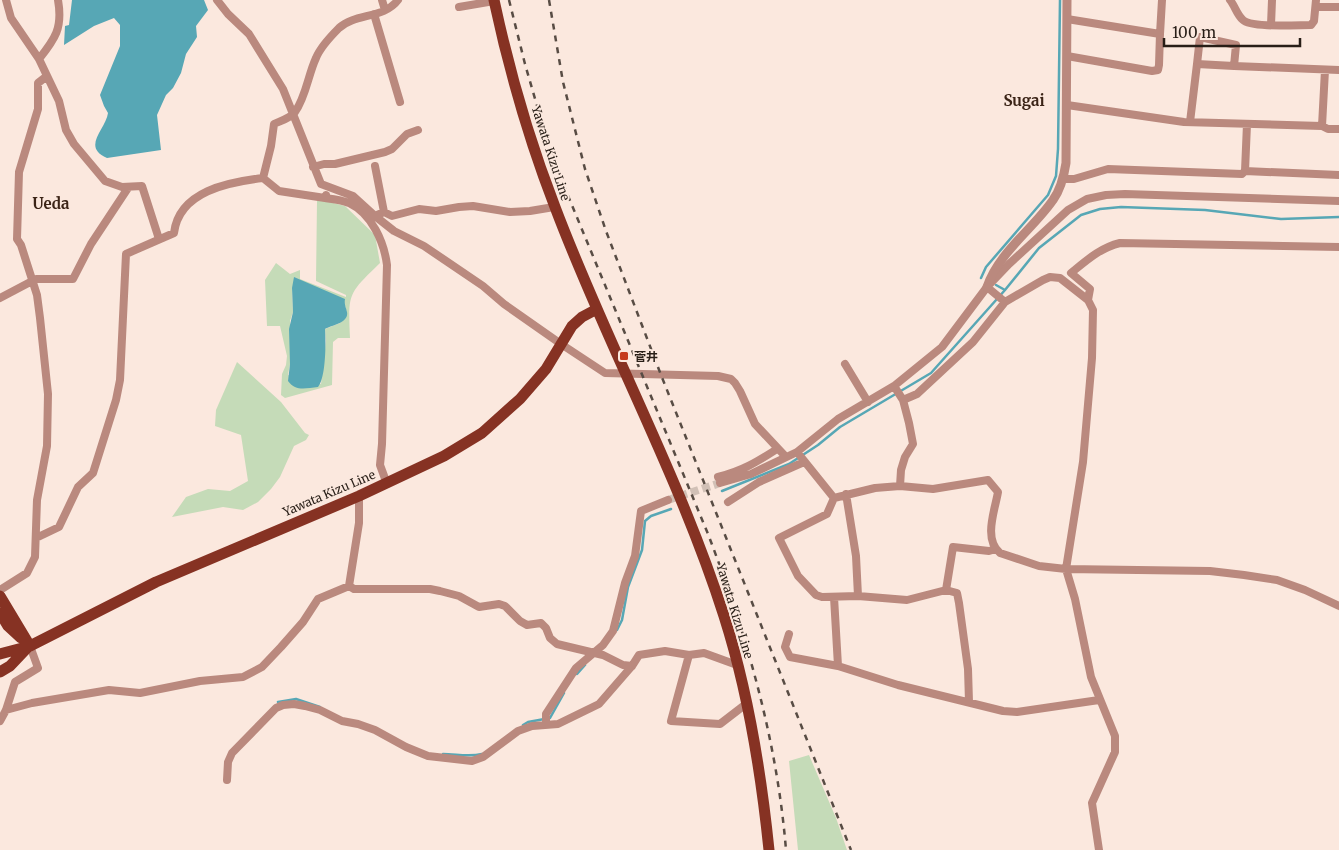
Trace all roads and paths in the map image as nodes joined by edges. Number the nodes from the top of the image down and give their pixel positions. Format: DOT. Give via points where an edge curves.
graph roads {
  1 [pos="6,0"];
  2 [pos="58,0"];
  3 [pos="382,0"];
  4 [pos="398,0"];
  5 [pos="1067,0"];
  6 [pos="1162,0"];
  7 [pos="1230,0"];
  8 [pos="1272,0"];
  9 [pos="219,1"];
  10 [pos="494,1"];
  11 [pos="1316,3"];
  12 [pos="459,6"];
  13 [pos="1339,6"];
  14 [pos="385,10"];
  15 [pos="374,14"];
  16 [pos="1067,19"];
  17 [pos="1271,25"];
  18 [pos="1160,34"];
  19 [pos="1066,56"];
  20 [pos="39,59"];
  21 [pos="1197,64"];
  22 [pos="1234,66"];
  23 [pos="1325,70"];
  24 [pos="1339,70"];
  25 [pos="47,76"];
  26 [pos="400,102"];
  27 [pos="1067,105"];
  28 [pos="294,114"];
  29 [pos="1190,122"];
  30 [pos="1247,124"];
  31 [pos="1322,126"];
  32 [pos="1339,129"];
  33 [pos="418,130"];
  34 [pos="375,166"];
  35 [pos="313,167"];
  36 [pos="1245,170"];
  37 [pos="1339,175"];
  38 [pos="263,178"];
  39 [pos="1063,179"];
  40 [pos="128,188"];
  41 [pos="329,188"];
  42 [pos="325,198"];
  43 [pos="1339,202"];
  44 [pos="554,207"];
  45 [pos="384,212"];
  46 [pos="375,216"];
  47 [pos="159,239"];
  48 [pos="1339,248"];
  49 [pos="33,280"];
  50 [pos="990,289"];
  51 [pos="0,298"];
  52 [pos="1003,300"];
  53 [pos="1088,300"];
  54 [pos="597,309"];
  55 [pos="561,344"];
  56 [pos="845,364"];
  57 [pos="626,374"];
  58 [pos="895,388"];
  59 [pos="902,399"];
  60 [pos="868,402"];
  61 [pos="777,449"];
  62 [pos="786,457"];
  63 [pos="800,457"];
  64 [pos="387,484"];
  65 [pos="900,486"];
  66 [pos="846,494"];
  67 [pos="359,496"];
  68 [pos="834,498"];
  69 [pos="668,500"];
  70 [pos="728,502"];
  71 [pos="36,538"];
  72 [pos="996,549"];
  73 [pos="1066,569"];
  74 [pos="349,586"];
  75 [pos="0,590"];
  76 [pos="946,590"];
  77 [pos="0,596"];
  78 [pos="858,596"];
  79 [pos="834,597"];
  80 [pos="1339,606"];
  81 [pos="0,613"];
  82 [pos="789,634"];
  83 [pos="30,646"];
  84 [pos="593,653"];
  85 [pos="0,654"];
  86 [pos="689,655"];
  87 [pos="737,665"];
  88 [pos="632,666"];
  89 [pos="838,666"];
  90 [pos="0,672"];
  91 [pos="1099,700"];
  92 [pos="969,702"];
  93 [pos="746,704"];
  94 [pos="6,710"];
  95 [pos="0,721"];
  96 [pos="546,724"];
  97 [pos="227,780"];
  98 [pos="768,850"];
  99 [pos="1099,850"];
  1 -- 20 [label="street" via="16,28"];
  2 -- 20 [label="street" via="59,21 55,38"];
  3 -- 14 [label="street"];
  4 -- 14 [label="street"];
  5 -- 16 [label="street"];
  6 -- 18 [label="street"];
  7 -- 17 [label="street" via="1246,23"];
  8 -- 17 [label="street"];
  9 -- 28 [label="street" via="249,34 283,89"];
  10 -- 12 [label="street"];
  10 -- 44 [label="main road, Yawata Kizu Line" via="513,79"];
  11 -- 13 [label="street"];
  11 -- 17 [label="street" via="1311,25"];
  14 -- 15 [label="street"];
  15 -- 26 [label="street"];
  15 -- 28 [label="street" via="340,27 321,50"];
  16 -- 18 [label="street"];
  16 -- 19 [label="street"];
  18 -- 19 [label="street" via="1158,70"];
  19 -- 27 [label="street"];
  20 -- 25 [label="street"];
  21 -- 22 [label="street"];
  21 -- 22 [label="street" via="1200,37 1236,45"];
  21 -- 29 [label="street"];
  22 -- 23 [label="street"];
  23 -- 24 [label="street"];
  23 -- 31 [label="street"];
  25 -- 40 [label="street" via="74,144 106,181"];
  25 -- 49 [label="street" via="38,83 38,109 18,172 17,239"];
  27 -- 29 [label="street"];
  27 -- 39 [label="street"];
  28 -- 35 [label="street"];
  28 -- 38 [label="street" via="274,124"];
  29 -- 30 [label="street"];
  30 -- 31 [label="street"];
  30 -- 36 [label="street"];
  31 -- 32 [label="street"];
  33 -- 35 [label="street" via="406,134 385,152"];
  34 -- 45 [label="street"];
  35 -- 41 [label="street" via="321,184"];
  36 -- 37 [label="street"];
  36 -- 39 [label="street" via="1242,174 1108,170"];
  38 -- 42 [label="street" via="280,191"];
  38 -- 47 [label="street" via="202,193 185,207 174,233"];
  39 -- 50 [label="street" via="1054,199 997,267"];
  40 -- 47 [label="street" via="142,186"];
  40 -- 49 [label="street" via="91,244 73,279"];
  41 -- 42 [label="street"];
  41 -- 46 [label="street" via="353,196"];
  42 -- 64 [label="street" via="349,204 361,212 378,233 385,254 380,465"];
  43 -- 50 [label="street" via="1125,194 1087,199 1068,210 1009,264"];
  44 -- 45 [label="street" via="510,212 474,206 436,211 419,209 392,216"];
  44 -- 54 [label="main road, Yawata Kizu Line"];
  45 -- 46 [label="street"];
  46 -- 55 [label="street" via="483,286"];
  47 -- 71 [label="street" via="126,254 120,380 93,473 78,487 59,528"];
  48 -- 53 [label="street" via="1120,243 1096,252 1071,273 1090,290"];
  49 -- 51 [label="street"];
  49 -- 71 [label="street" via="48,394 47,446 37,500"];
  50 -- 52 [label="street"];
  50 -- 58 [label="street" via="942,347"];
  52 -- 53 [label="street" via="1050,277 1060,278"];
  52 -- 59 [label="street" via="967,348 917,394"];
  53 -- 73 [label="street" via="1092,310 1088,409"];
  54 -- 55 [label="main road, Yawata Kizu Line" via="582,316"];
  54 -- 57 [label="main road, Yawata Kizu Line"];
  55 -- 57 [label="street" via="605,373"];
  55 -- 64 [label="main road, Yawata Kizu Line" via="546,369 520,399 482,433"];
  56 -- 60 [label="street"];
  57 -- 61 [label="street" via="731,379 755,424"];
  57 -- 87 [label="main road, Yawata Kizu Line" via="709,572"];
  58 -- 59 [label="street"];
  58 -- 60 [label="street"];
  59 -- 65 [label="street" via="913,444 905,457"];
  60 -- 63 [label="street" via="838,419"];
  61 -- 62 [label="street"];
  61 -- 62 [label="street" via="719,480 751,474"];
  62 -- 63 [label="street"];
  63 -- 68 [label="street"];
  63 -- 70 [label="street"];
  64 -- 67 [label="main road, Yawata Kizu Line"];
  65 -- 66 [label="street"];
  65 -- 72 [label="street" via="933,489 988,480 998,492 991,535"];
  66 -- 68 [label="street"];
  66 -- 78 [label="street" via="855,547"];
  67 -- 74 [label="street" via="359,523"];
  67 -- 83 [label="main road, Yawata Kizu Line" via="156,582"];
  68 -- 79 [label="street" via="828,514 778,538 798,576 816,595"];
  69 -- 84 [label="street" via="641,511 635,556 613,631"];
  71 -- 75 [label="street" via="35,557 27,573"];
  72 -- 73 [label="street" via="1040,566"];
  72 -- 76 [label="street" via="954,547"];
  73 -- 80 [label="street" via="1210,571 1244,575 1277,580"];
  73 -- 91 [label="street"];
  74 -- 84 [label="street" via="354,589 430,589 459,596 479,607 499,604 506,606 520,622 527,625 541,623 557,644"];
  74 -- 94 [label="street" via="318,600 281,648 262,667 243,677 200,681 140,693 109,690"];
  76 -- 78 [label="street" via="907,600"];
  76 -- 92 [label="street" via="957,593 960,603"];
  77 -- 83 [label="main road"];
  78 -- 79 [label="street"];
  79 -- 89 [label="street"];
  81 -- 83 [label="main road" via="8,626"];
  82 -- 89 [label="street" via="785,647 790,656"];
  83 -- 85 [label="main road"];
  83 -- 90 [label="main road"];
  83 -- 94 [label="street" via="38,668 15,682"];
  84 -- 88 [label="street"];
  84 -- 96 [label="street" via="576,668 546,714"];
  86 -- 87 [label="street" via="704,653"];
  86 -- 88 [label="street" via="664,651 639,655"];
  86 -- 93 [label="street" via="671,721 720,724"];
  87 -- 93 [label="main road, Yawata Kizu Line"];
  88 -- 96 [label="street" via="599,704 564,722"];
  89 -- 92 [label="street"];
  91 -- 92 [label="street" via="1017,712"];
  91 -- 99 [label="street" via="1113,728 1116,743 1092,803"];
  93 -- 98 [label="main road, Yawata Kizu Line" via="766,819"];
  94 -- 95 [label="street"];
  96 -- 97 [label="street" via="518,731 483,757 472,760 428,756 375,730 342,721 320,710 294,704 282,705 232,754"];
}
